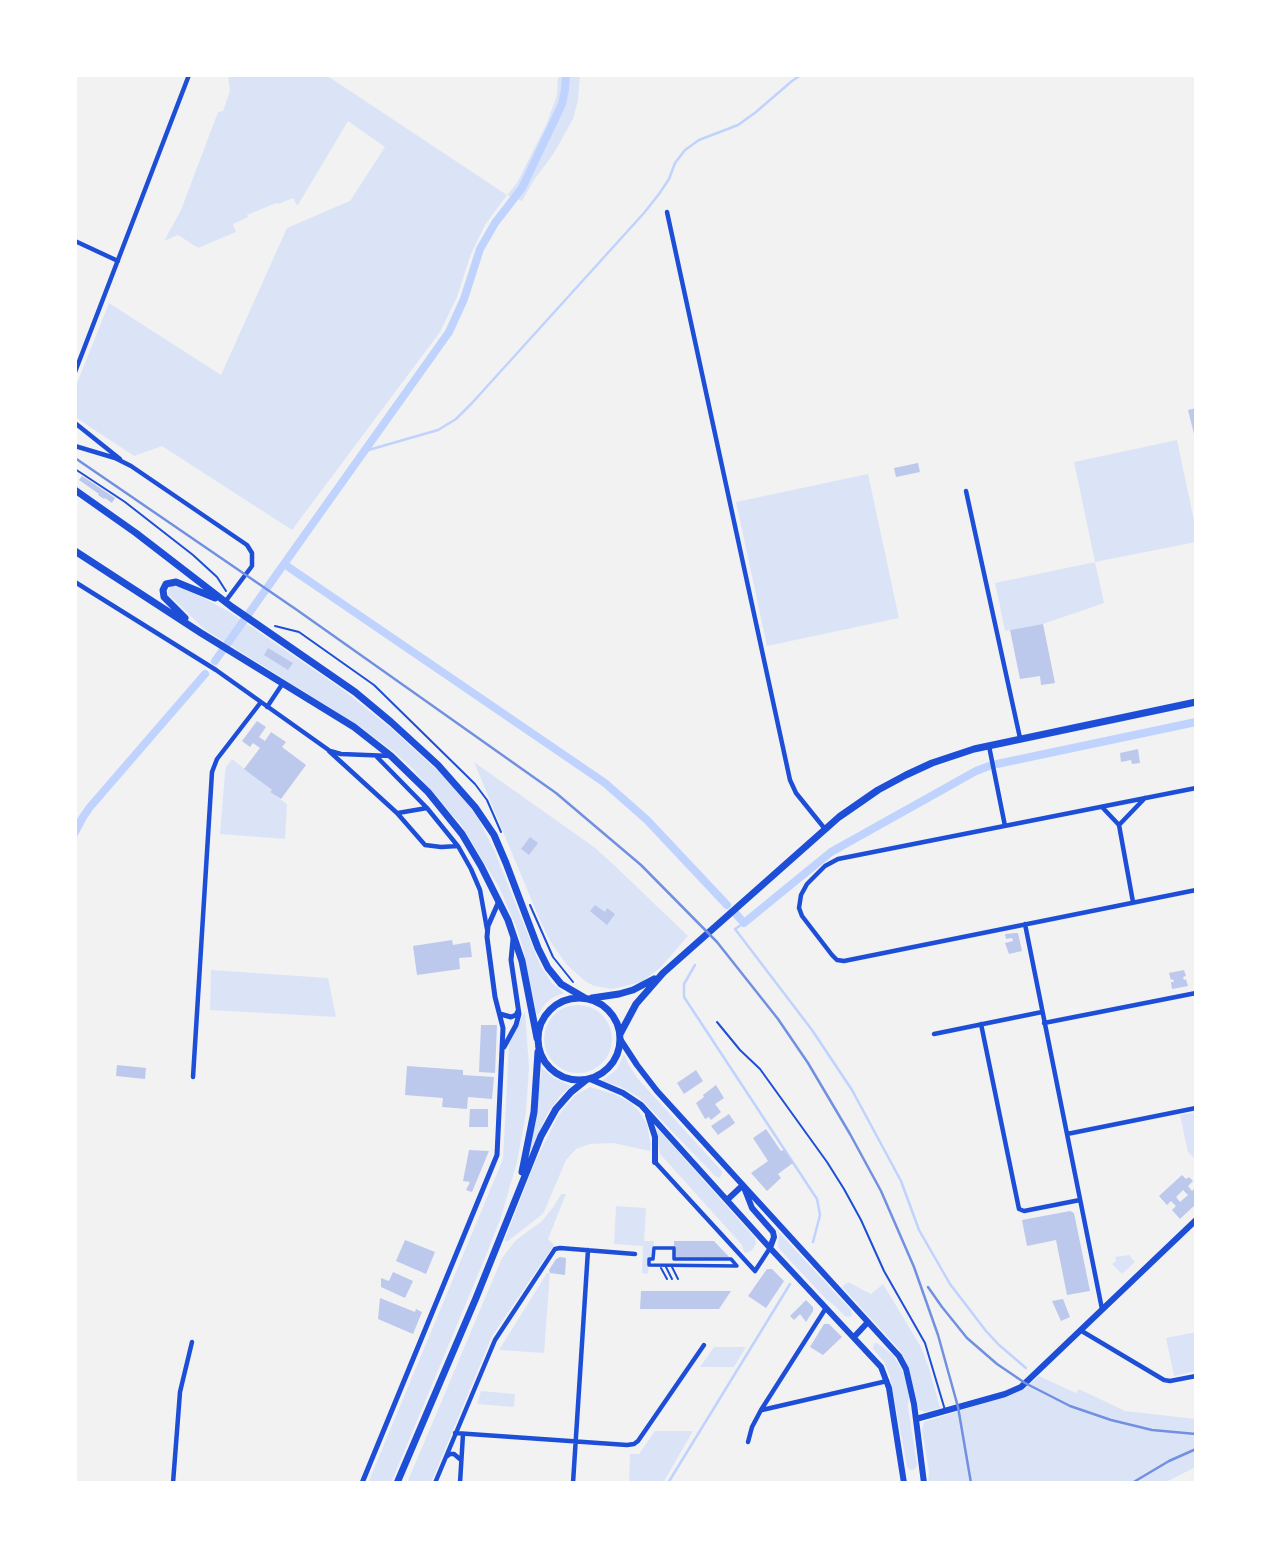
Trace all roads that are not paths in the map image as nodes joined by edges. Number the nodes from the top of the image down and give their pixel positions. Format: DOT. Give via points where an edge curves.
graph roads {
  1 [pos="189,75"];
  2 [pos="667,212"];
  3 [pos="75,241"];
  4 [pos="118,261"];
  5 [pos="75,372"];
  6 [pos="75,423"];
  7 [pos="75,446"];
  8 [pos="123,462"];
  9 [pos="75,490"];
  10 [pos="966,491"];
  11 [pos="75,551"];
  12 [pos="78,584"];
  13 [pos="229,602"];
  14 [pos="201,633"];
  15 [pos="283,683"];
  16 [pos="261,702"];
  17 [pos="1196,702"];
  18 [pos="267,707"];
  19 [pos="1020,738"];
  20 [pos="989,746"];
  21 [pos="325,748"];
  22 [pos="376,755"];
  23 [pos="391,756"];
  24 [pos="1196,788"];
  25 [pos="1145,798"];
  26 [pos="1102,807"];
  27 [pos="427,808"];
  28 [pos="397,813"];
  29 [pos="1119,825"];
  30 [pos="1005,826"];
  31 [pos="825,829"];
  32 [pos="458,846"];
  33 [pos="1196,890"];
  34 [pos="499,901"];
  35 [pos="1133,902"];
  36 [pos="1025,924"];
  37 [pos="487,931"];
  38 [pos="514,934"];
  39 [pos="663,973"];
  40 [pos="1196,993"];
  41 [pos="587,998"];
  42 [pos="520,1008"];
  43 [pos="1042,1012"];
  44 [pos="500,1014"];
  45 [pos="717,1022"];
  46 [pos="1044,1023"];
  47 [pos="981,1024"];
  48 [pos="934,1034"];
  49 [pos="620,1036"];
  50 [pos="538,1042"];
  51 [pos="503,1050"];
  52 [pos="193,1077"];
  53 [pos="588,1080"];
  54 [pos="641,1105"];
  55 [pos="1196,1108"];
  56 [pos="1067,1134"];
  57 [pos="655,1162"];
  58 [pos="743,1185"];
  59 [pos="519,1190"];
  60 [pos="727,1200"];
  61 [pos="1080,1200"];
  62 [pos="1196,1220"];
  63 [pos="770,1248"];
  64 [pos="588,1250"];
  65 [pos="635,1254"];
  66 [pos="665,1265"];
  67 [pos="667,1279"];
  68 [pos="672,1279"];
  69 [pos="678,1279"];
  70 [pos="826,1308"];
  71 [pos="1102,1310"];
  72 [pos="868,1322"];
  73 [pos="1080,1330"];
  74 [pos="854,1337"];
  75 [pos="192,1342"];
  76 [pos="704,1345"];
  77 [pos="1196,1376"];
  78 [pos="887,1381"];
  79 [pos="761,1410"];
  80 [pos="945,1411"];
  81 [pos="916,1419"];
  82 [pos="455,1433"];
  83 [pos="463,1434"];
  84 [pos="575,1441"];
  85 [pos="748,1442"];
  86 [pos="445,1458"];
  87 [pos="461,1463"];
  88 [pos="173,1483"];
  89 [pos="362,1483"];
  90 [pos="397,1483"];
  91 [pos="435,1483"];
  92 [pos="460,1483"];
  93 [pos="573,1483"];
  94 [pos="904,1483"];
  95 [pos="924,1483"];
  1 -- 4 [label="street"];
  2 -- 31 [label="street" via="790,780"];
  3 -- 4 [label="street"];
  4 -- 5 [label="street"];
  6 -- 8 [label="street"];
  7 -- 8 [label="street"];
  8 -- 13 [label="street" via="250,549 252,566"];
  9 -- 13 [label="highway"];
  10 -- 19 [label="street"];
  11 -- 14 [label="highway"];
  12 -- 16 [label="street"];
  13 -- 14 [label="highway" via="176,582 166,584 166,600"];
  13 -- 41 [label="highway" via="373,706 463,792 500,849 548,968 561,984"];
  14 -- 15 [label="highway"];
  15 -- 18 [label="street"];
  15 -- 23 [label="highway"];
  16 -- 18 [label="street"];
  16 -- 52 [label="street" via="212,772"];
  17 -- 19 [label="highway"];
  18 -- 21 [label="street"];
  19 -- 20 [label="highway"];
  20 -- 30 [label="street"];
  20 -- 31 [label="highway" via="906,775 865,798"];
  21 -- 22 [label="street" via="341,754"];
  21 -- 28 [label="street"];
  22 -- 23 [label="street"];
  22 -- 27 [label="street"];
  23 -- 34 [label="highway" via="451,820"];
  24 -- 25 [label="street"];
  25 -- 26 [label="street"];
  25 -- 29 [label="street"];
  26 -- 29 [label="street"];
  26 -- 30 [label="street"];
  27 -- 28 [label="street"];
  27 -- 32 [label="street"];
  28 -- 32 [label="street" via="425,845"];
  29 -- 35 [label="street"];
  30 -- 36 [label="street" via="835,860 807,884 799,908 832,955 842,961"];
  31 -- 39 [label="highway"];
  32 -- 37 [label="street" via="480,890"];
  33 -- 35 [label="street"];
  34 -- 37 [label="street"];
  34 -- 38 [label="highway"];
  35 -- 36 [label="street"];
  36 -- 43 [label="street"];
  37 -- 44 [label="street"];
  38 -- 42 [label="street" via="511,960"];
  38 -- 50 [label="highway"];
  39 -- 41 [label="highway" via="619,995"];
  39 -- 49 [label="highway" via="636,1004"];
  40 -- 46 [label="street"];
  41 -- 49 [label="highway" via="609,1010"];
  41 -- 50 [label="highway" via="562,1001 549,1010"];
  42 -- 44 [label="street" via="514,1016"];
  42 -- 51 [label="street"];
  43 -- 46 [label="street"];
  43 -- 47 [label="street"];
  44 -- 51 [label="street"];
  45 -- 80 [label="lane" via="760,1069 844,1189 925,1343"];
  46 -- 56 [label="street"];
  47 -- 48 [label="street"];
  47 -- 61 [label="street" via="1020,1210"];
  49 -- 53 [label="highway" via="618,1054 609,1067"];
  49 -- 58 [label="main road" via="650,1082"];
  50 -- 53 [label="highway" via="542,1059 552,1071 565,1078"];
  50 -- 59 [label="highway" via="534,1112"];
  51 -- 89 [label="street" via="497,1155"];
  53 -- 54 [label="main road"];
  53 -- 59 [label="highway" via="551,1118"];
  54 -- 57 [label="main road" via="652,1125"];
  54 -- 60 [label="main road"];
  55 -- 56 [label="street"];
  56 -- 61 [label="street"];
  57 -- 63 [label="street" via="755,1270"];
  58 -- 60 [label="main road"];
  58 -- 63 [label="main road" via="752,1208 774,1232"];
  58 -- 72 [label="main road"];
  59 -- 90 [label="highway"];
  60 -- 63 [label="main road"];
  61 -- 71 [label="street"];
  62 -- 71 [label="main road"];
  63 -- 70 [label="main road"];
  64 -- 65 [label="street"];
  64 -- 82 [label="street" via="557,1248 495,1340"];
  64 -- 84 [label="street"];
  66 -- 66 [label="street" via="649,1265 653,1248 674,1248 674,1259 731,1259 737,1266"];
  66 -- 67 [label="lane"];
  66 -- 68 [label="lane"];
  66 -- 69 [label="lane"];
  70 -- 74 [label="main road"];
  70 -- 79 [label="street"];
  71 -- 73 [label="main road"];
  72 -- 74 [label="main road"];
  72 -- 81 [label="main road" via="903,1362"];
  73 -- 77 [label="street" via="1164,1380"];
  73 -- 80 [label="main road" via="1016,1390"];
  74 -- 78 [label="main road" via="876,1360"];
  75 -- 88 [label="street" via="180,1392"];
  76 -- 84 [label="street" via="636,1444"];
  78 -- 79 [label="street"];
  78 -- 94 [label="main road"];
  79 -- 85 [label="street"];
  80 -- 81 [label="main road"];
  81 -- 95 [label="main road"];
  82 -- 83 [label="street"];
  82 -- 86 [label="street"];
  83 -- 84 [label="street"];
  83 -- 87 [label="street"];
  84 -- 93 [label="street"];
  86 -- 87 [label="street" via="454,1454"];
  86 -- 91 [label="street"];
  87 -- 92 [label="street"];
}
